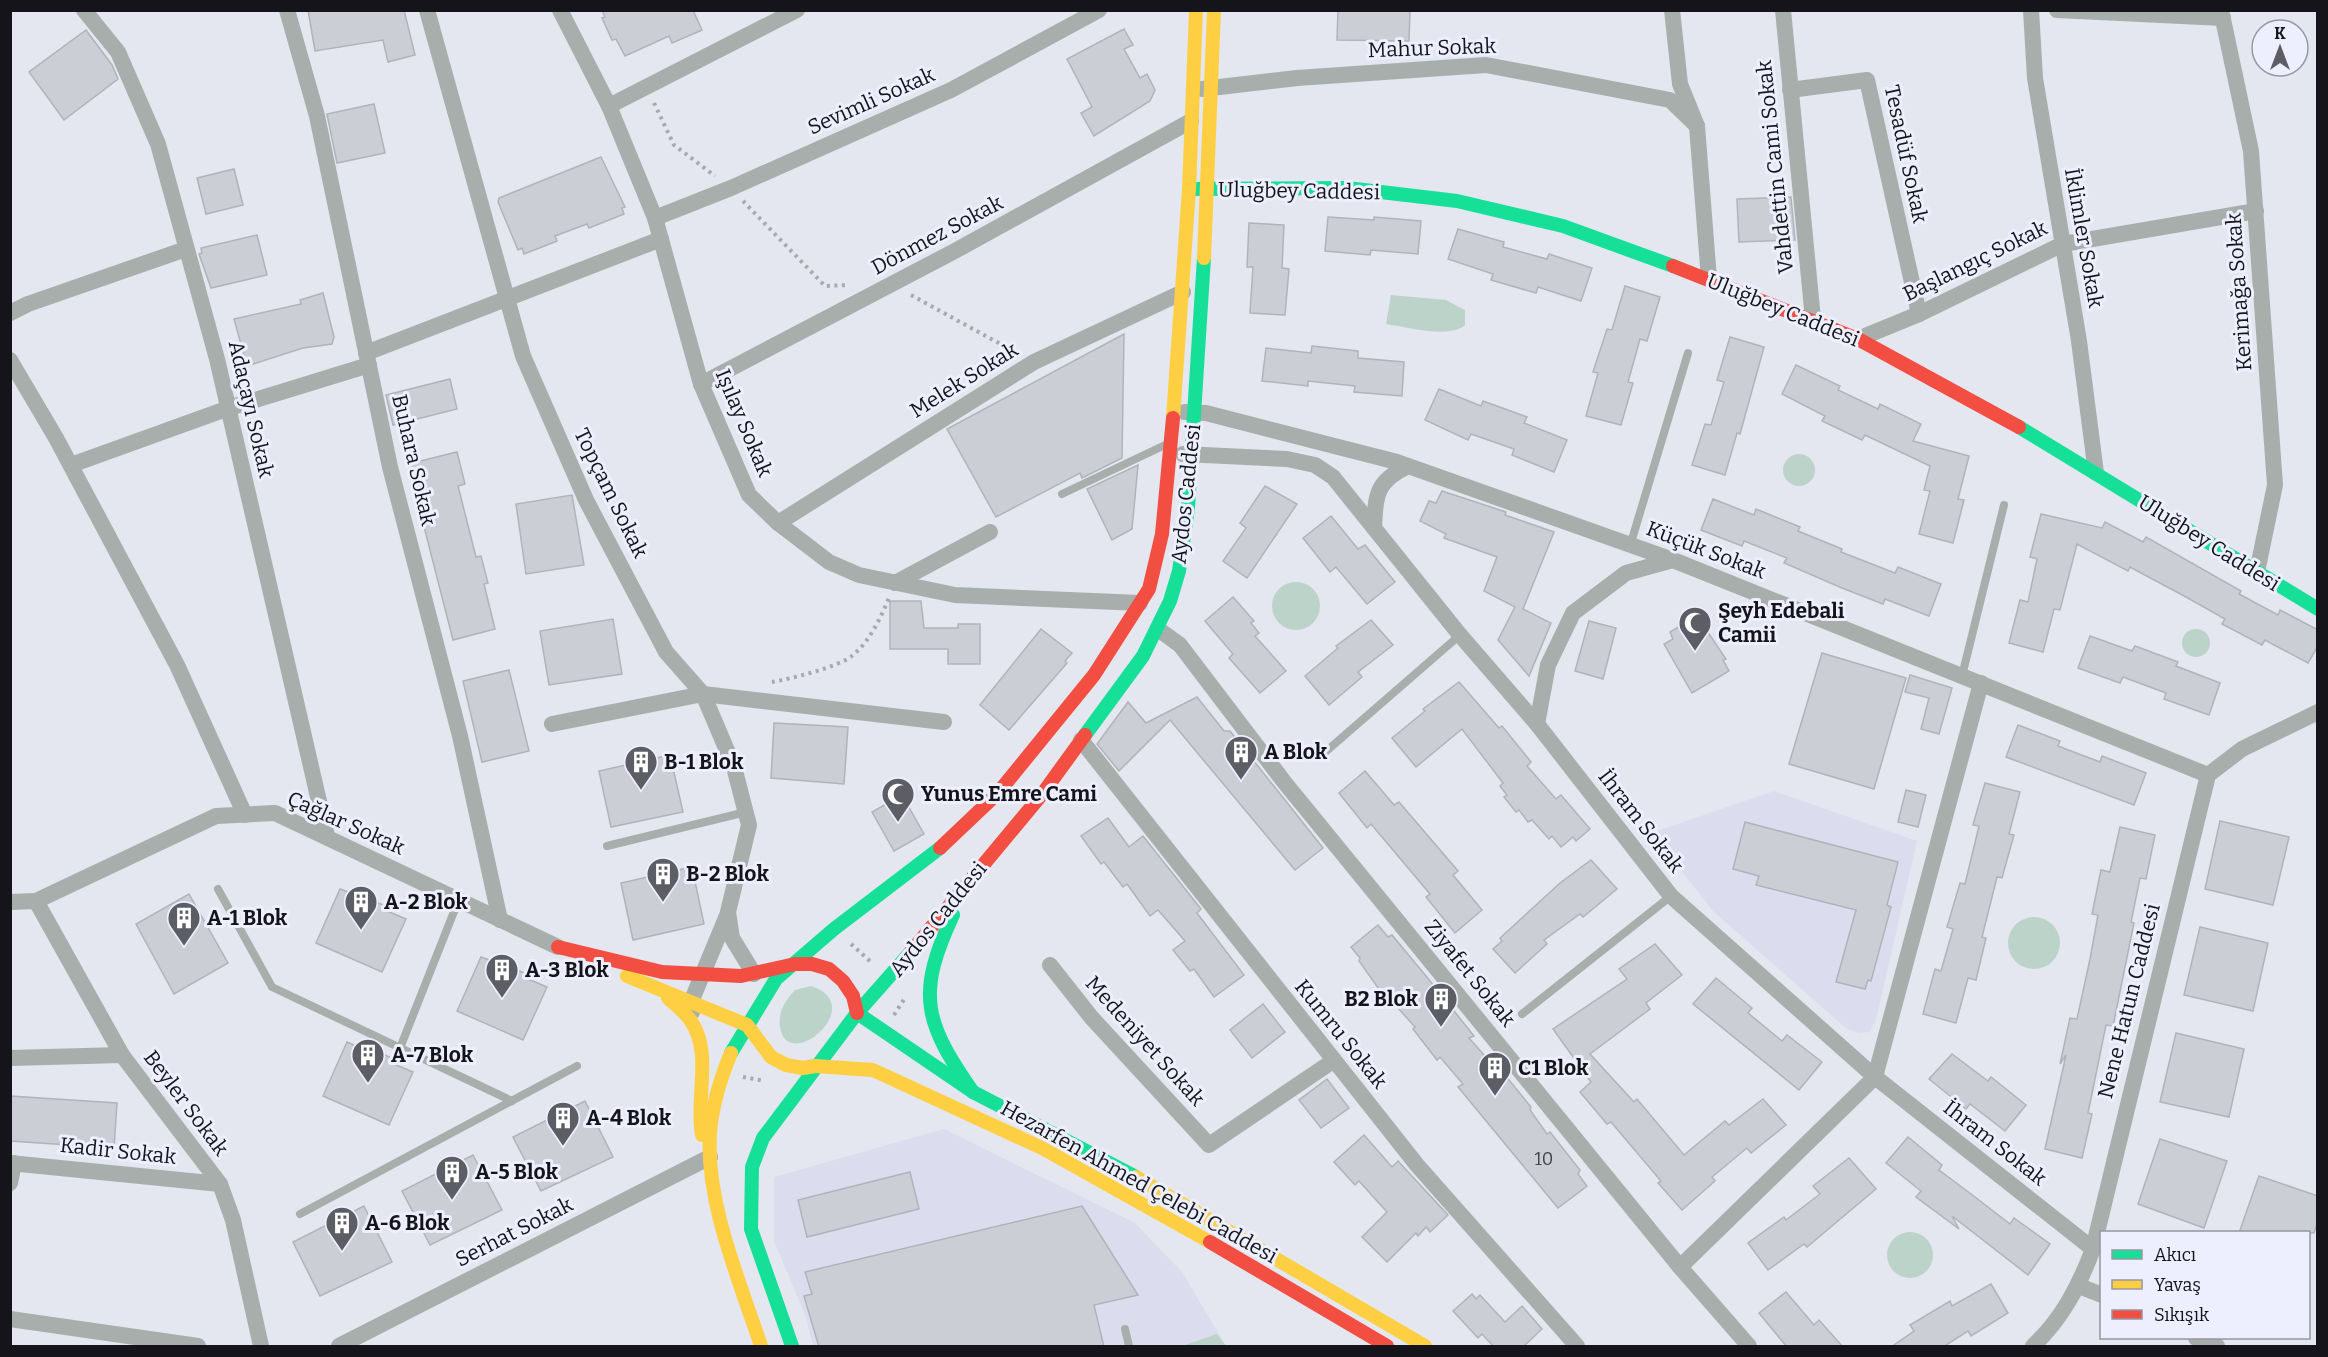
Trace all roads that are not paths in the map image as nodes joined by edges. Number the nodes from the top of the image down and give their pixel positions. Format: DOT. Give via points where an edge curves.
graph roads {
  1 [pos="84,10"];
  2 [pos="287,10"];
  3 [pos="427,10"];
  4 [pos="560,10"];
  5 [pos="797,10"];
  6 [pos="1099,10"];
  7 [pos="1196,10"];
  8 [pos="1214,10"];
  9 [pos="1672,10"];
  10 [pos="1783,10"];
  11 [pos="2031,10"];
  12 [pos="2057,10"];
  13 [pos="2222,14"];
  14 [pos="1211,88"];
  15 [pos="1192,90"];
  16 [pos="1790,90"];
  17 [pos="609,106"];
  18 [pos="1191,121"];
  19 [pos="1697,126"];
  20 [pos="1189,189"];
  21 [pos="1209,189"];
  22 [pos="2256,211"];
  23 [pos="655,218"];
  24 [pos="661,239"];
  25 [pos="2063,244"];
  26 [pos="186,249"];
  27 [pos="1709,279"];
  28 [pos="1183,292"];
  29 [pos="507,297"];
  30 [pos="10,313"];
  31 [pos="1919,314"];
  32 [pos="1813,319"];
  33 [pos="1858,339"];
  34 [pos="1688,353"];
  35 [pos="368,359"];
  36 [pos="10,360"];
  37 [pos="701,384"];
  38 [pos="229,408"];
  39 [pos="1174,412"];
  40 [pos="1194,412"];
  41 [pos="1171,448"];
  42 [pos="1191,453"];
  43 [pos="70,465"];
  44 [pos="1408,466"];
  45 [pos="2096,473"];
  46 [pos="1062,494"];
  47 [pos="2004,505"];
  48 [pos="778,523"];
  49 [pos="1374,528"];
  50 [pos="990,532"];
  51 [pos="1630,546"];
  52 [pos="1673,560"];
  53 [pos="2256,572"];
  54 [pos="895,583"];
  55 [pos="1140,603"];
  56 [pos="2318,609"];
  57 [pos="1158,629"];
  58 [pos="1460,635"];
  59 [pos="1962,676"];
  60 [pos="1981,683"];
  61 [pos="703,694"];
  62 [pos="2318,712"];
  63 [pos="944,722"];
  64 [pos="552,724"];
  65 [pos="1537,724"];
  66 [pos="1081,741"];
  67 [pos="1323,754"];
  68 [pos="2208,775"];
  69 [pos="746,812"];
  70 [pos="245,815"];
  71 [pos="327,836"];
  72 [pos="607,846"];
  73 [pos="975,873"];
  74 [pos="218,889"];
  75 [pos="1671,896"];
  76 [pos="459,899"];
  77 [pos="36,901"];
  78 [pos="10,902"];
  79 [pos="728,912"];
  80 [pos="500,920"];
  81 [pos="558,947"];
  82 [pos="795,964"];
  83 [pos="1050,965"];
  84 [pos="702,974"];
  85 [pos="754,974"];
  86 [pos="662,991"];
  87 [pos="691,1002"];
  88 [pos="857,1013"];
  89 [pos="1522,1014"];
  90 [pos="693,1023"];
  91 [pos="747,1025"];
  92 [pos="400,1048"];
  93 [pos="122,1055"];
  94 [pos="10,1058"];
  95 [pos="1333,1061"];
  96 [pos="577,1066"];
  97 [pos="815,1066"];
  98 [pos="1875,1077"];
  99 [pos="973,1092"];
  100 [pos="512,1101"];
  101 [pos="710,1157"];
  102 [pos="12,1163"];
  103 [pos="10,1183"];
  104 [pos="220,1184"];
  105 [pos="300,1214"];
  106 [pos="2093,1249"];
  107 [pos="1680,1267"];
  108 [pos="2079,1286"];
  109 [pos="2100,1294"];
  110 [pos="10,1319"];
  111 [pos="1125,1329"];
  112 [pos="2198,1339"];
  113 [pos="198,1347"];
  114 [pos="261,1347"];
  115 [pos="339,1347"];
  116 [pos="761,1347"];
  117 [pos="792,1347"];
  118 [pos="1129,1347"];
  119 [pos="1387,1347"];
  120 [pos="1425,1347"];
  121 [pos="1578,1347"];
  122 [pos="1749,1347"];
  123 [pos="2033,1347"];
  124 [pos="2217,1347"];
  1 -- 26 [label="street, Adaçayı Sokak" via="118,52 158,144"];
  2 -- 35 [label="street, Buhara Sokak" via="317,116"];
  3 -- 29 [label="street, Topçam Sokak"];
  4 -- 17 [label="street, Işılay Sokak"];
  5 -- 17 [label="street"];
  6 -- 23 [label="street, Sevimli Sokak" via="951,90"];
  7 -- 15 [label="main road, Aydos Caddesi"];
  8 -- 14 [label="main road, Aydos Caddesi"];
  9 -- 19 [label="street" via="1680,84"];
  10 -- 16 [label="street, Vahdettin Cami Sokak"];
  11 -- 25 [label="street, İklimler Sokak" via="2035,78"];
  12 -- 13 [label="street"];
  13 -- 22 [label="street, Kerimağa Sokak" via="2251,151"];
  14 -- 15 [label="street, Mahur Sokak"];
  14 -- 19 [label="street, Mahur Sokak" via="1486,65 1670,100"];
  14 -- 21 [label="main road, Aydos Caddesi"];
  15 -- 18 [label="main road, Aydos Caddesi"];
  16 -- 31 [label="street, Tesadüf Sokak" via="1867,80"];
  16 -- 32 [label="street, Vahdettin Cami Sokak"];
  17 -- 23 [label="street, Işılay Sokak"];
  18 -- 20 [label="main road, Aydos Caddesi"];
  18 -- 37 [label="street, Dönmez Sokak"];
  19 -- 27 [label="street"];
  20 -- 21 [label="main road, Uluğbey Caddesi"];
  20 -- 28 [label="main road, Aydos Caddesi"];
  21 -- 27 [label="main road, Uluğbey Caddesi" via="1347,188 1457,201 1563,226"];
  21 -- 40 [label="main road, Aydos Caddesi"];
  22 -- 25 [label="street, Başlangıç Sokak"];
  22 -- 53 [label="street, Kerimağa Sokak" via="2275,485"];
  23 -- 24 [label="street, Işılay Sokak"];
  24 -- 29 [label="street"];
  24 -- 37 [label="street, Işılay Sokak"];
  25 -- 31 [label="street, Başlangıç Sokak"];
  25 -- 45 [label="street, İklimler Sokak"];
  26 -- 30 [label="street"];
  26 -- 38 [label="street, Adaçayı Sokak"];
  27 -- 32 [label="main road, Uluğbey Caddesi"];
  28 -- 39 [label="main road, Aydos Caddesi"];
  28 -- 48 [label="street, Melek Sokak" via="1034,362"];
  29 -- 35 [label="street"];
  29 -- 61 [label="street, Topçam Sokak" via="523,356 586,500 666,652"];
  31 -- 33 [label="street, Başlangıç Sokak"];
  32 -- 33 [label="main road, Uluğbey Caddesi"];
  33 -- 45 [label="main road, Uluğbey Caddesi"];
  34 -- 51 [label="lane"];
  35 -- 38 [label="street"];
  35 -- 80 [label="street, Buhara Sokak" via="390,466 460,736"];
  36 -- 43 [label="street"];
  37 -- 48 [label="street, Işılay Sokak" via="749,495"];
  38 -- 43 [label="street"];
  38 -- 71 [label="street, Adaçayı Sokak"];
  39 -- 40 [label="street, Küçük Sokak"];
  39 -- 41 [label="main road, Aydos Caddesi"];
  40 -- 42 [label="main road, Aydos Caddesi"];
  40 -- 44 [label="street, Küçük Sokak" via="1298,435"];
  41 -- 42 [label="street, İhram Sokak"];
  41 -- 46 [label="lane"];
  41 -- 55 [label="main road, Aydos Caddesi" via="1157,560 1149,589"];
  42 -- 49 [label="street, İhram Sokak" via="1287,459 1314,465 1333,477"];
  42 -- 57 [label="main road, Aydos Caddesi" via="1179,571"];
  43 -- 70 [label="street" via="177,665"];
  44 -- 49 [label="street" via="1385,480 1377,493"];
  44 -- 51 [label="street, Küçük Sokak"];
  45 -- 53 [label="main road, Uluğbey Caddesi"];
  47 -- 59 [label="lane"];
  48 -- 54 [label="street, Işılay Sokak" via="829,562 858,575"];
  49 -- 58 [label="street, İhram Sokak"];
  50 -- 54 [label="street"];
  51 -- 52 [label="street, Küçük Sokak"];
  52 -- 59 [label="street, Küçük Sokak"];
  52 -- 65 [label="street" via="1626,573 1573,612 1548,665"];
  53 -- 56 [label="main road, Uluğbey Caddesi"];
  54 -- 55 [label="street, Işılay Sokak" via="955,595"];
  55 -- 82 [label="main road, Aydos Caddesi" via="1094,675 998,793 940,848"];
  57 -- 66 [label="main road, Aydos Caddesi"];
  57 -- 107 [label="street, Ziyafet Sokak" via="1180,645 1285,783"];
  58 -- 65 [label="street, İhram Sokak"];
  58 -- 67 [label="lane"];
  59 -- 60 [label="street, Küçük Sokak"];
  60 -- 68 [label="street, Küçük Sokak"];
  60 -- 98 [label="street"];
  61 -- 63 [label="street"];
  61 -- 64 [label="street"];
  61 -- 69 [label="street, Topçam Sokak" via="734,767"];
  62 -- 68 [label="street" via="2242,749"];
  65 -- 75 [label="street, İhram Sokak"];
  66 -- 73 [label="main road, Aydos Caddesi"];
  66 -- 95 [label="street, Kumru Sokak"];
  68 -- 106 [label="street, Nene Hatun Caddesi"];
  69 -- 72 [label="lane"];
  69 -- 79 [label="street, Topçam Sokak" via="749,825"];
  70 -- 71 [label="street, Çağlar Sokak" via="275,813"];
  70 -- 77 [label="street, Çağlar Sokak" via="216,816"];
  71 -- 76 [label="street, Çağlar Sokak"];
  73 -- 88 [label="main road, Aydos Caddesi"];
  73 -- 99 [label="main road" via="930,967 927,997 927,1008 946,1056"];
  74 -- 92 [label="lane" via="273,987"];
  75 -- 89 [label="lane"];
  75 -- 98 [label="street, İhram Sokak"];
  76 -- 80 [label="street, Çağlar Sokak"];
  76 -- 92 [label="lane"];
  77 -- 78 [label="street, Çağlar Sokak"];
  77 -- 93 [label="street, Beyler Sokak"];
  79 -- 84 [label="street"];
  79 -- 85 [label="street, Topçam Sokak" via="732,938"];
  80 -- 81 [label="street, Çağlar Sokak"];
  81 -- 84 [label="main road" via="662,972"];
  81 -- 86 [label="main road"];
  82 -- 85 [label="main road"];
  82 -- 88 [label="main road" via="829,969 853,996"];
  82 -- 91 [label="main road" via="776,979"];
  83 -- 95 [label="street, Medeniyet Sokak" via="1091,1017 1209,1145"];
  84 -- 85 [label="main road"];
  84 -- 87 [label="street"];
  86 -- 87 [label="main road"];
  86 -- 90 [label="main road"];
  87 -- 90 [label="street"];
  87 -- 91 [label="main road"];
  88 -- 97 [label="main road"];
  88 -- 99 [label="main road, Hezarfen Ahmed Çelebi Caddesi"];
  90 -- 101 [label="main road" via="703,1055 698,1098 701,1131"];
  91 -- 97 [label="main road" via="771,1057 786,1065"];
  91 -- 101 [label="main road" via="723,1073 710,1131"];
  92 -- 100 [label="lane"];
  93 -- 94 [label="street"];
  93 -- 104 [label="street, Beyler Sokak"];
  95 -- 121 [label="street, Kumru Sokak" via="1417,1165"];
  96 -- 100 [label="lane"];
  97 -- 117 [label="main road" via="763,1138 752,1167 751,1229"];
  97 -- 119 [label="main road, Hezarfen Ahmed Çelebi Caddesi" via="873,1071 1042,1148 1279,1281"];
  98 -- 106 [label="street, İhram Sokak"];
  98 -- 107 [label="street"];
  99 -- 120 [label="main road, Hezarfen Ahmed Çelebi Caddesi" via="1172,1197"];
  100 -- 105 [label="lane"];
  101 -- 115 [label="street, Serhat Sokak"];
  101 -- 116 [label="main road" via="723,1233"];
  102 -- 103 [label="street"];
  102 -- 104 [label="street, Kadir Sokak"];
  104 -- 114 [label="street, Beyler Sokak" via="233,1220"];
  106 -- 108 [label="street, Nene Hatun Caddesi"];
  107 -- 122 [label="street, Ziyafet Sokak"];
  108 -- 109 [label="street"];
  108 -- 123 [label="street, Nene Hatun Caddesi"];
  110 -- 113 [label="street"];
  111 -- 118 [label="lane"];
  112 -- 124 [label="street"];
}
